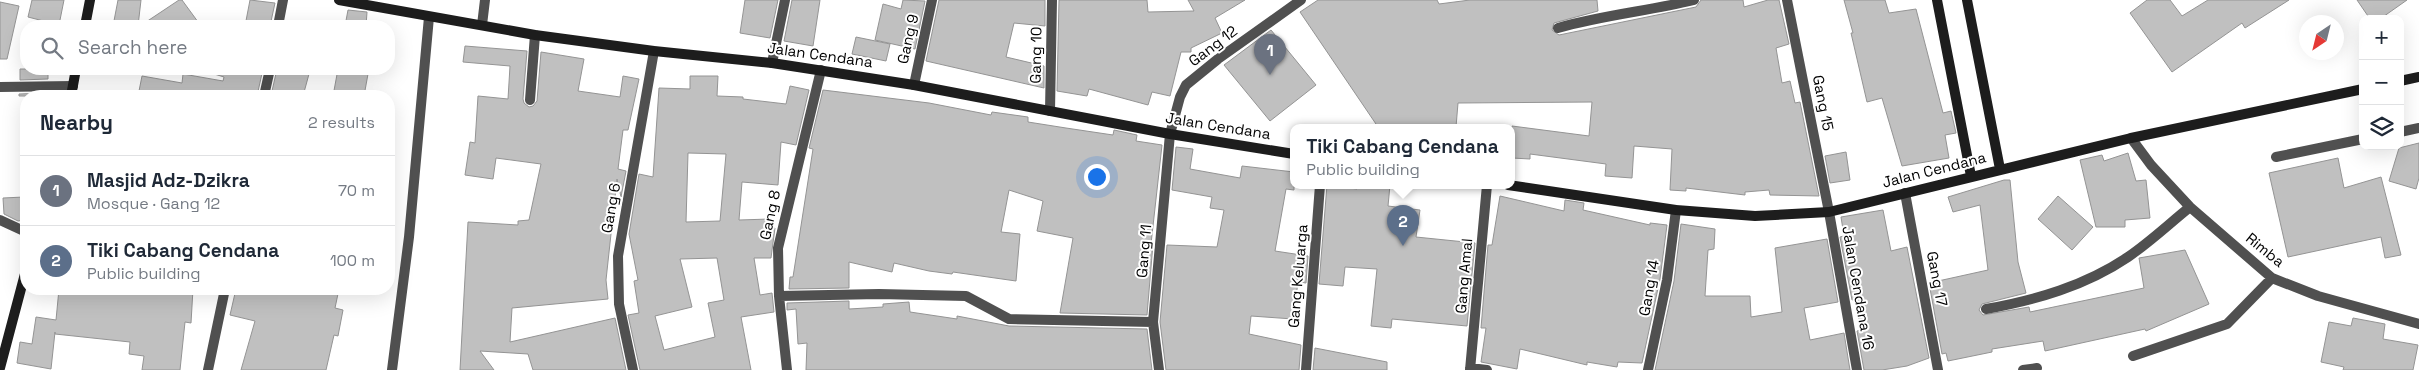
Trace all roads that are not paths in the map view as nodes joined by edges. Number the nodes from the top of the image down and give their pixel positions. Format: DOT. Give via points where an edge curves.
graph roads {
  1 [pos="90,0"];
  2 [pos="283,0"];
  3 [pos="339,0"];
  4 [pos="485,0"];
  5 [pos="785,0"];
  6 [pos="932,0"];
  7 [pos="1052,0"];
  8 [pos="1301,0"];
  9 [pos="1694,0"];
  10 [pos="1787,0"];
  11 [pos="1937,0"];
  12 [pos="1967,0"];
  13 [pos="372,3"];
  14 [pos="429,17"];
  15 [pos="86,20"];
  16 [pos="279,20"];
  17 [pos="482,25"];
  18 [pos="1558,28"];
  19 [pos="535,34"];
  20 [pos="654,51"];
  21 [pos="772,63"];
  22 [pos="821,70"];
  23 [pos="75,75"];
  24 [pos="269,75"];
  25 [pos="2419,77"];
  26 [pos="2404,80"];
  27 [pos="914,85"];
  28 [pos="0,88"];
  29 [pos="48,90"];
  30 [pos="72,90"];
  31 [pos="265,90"];
  32 [pos="2359,90"];
  33 [pos="530,100"];
  34 [pos="1050,112"];
  35 [pos="2419,128"];
  36 [pos="2404,131"];
  37 [pos="1170,134"];
  38 [pos="2131,138"];
  39 [pos="2359,140"];
  40 [pos="1290,153"];
  41 [pos="2276,157"];
  42 [pos="2000,169"];
  43 [pos="1970,176"];
  44 [pos="1515,186"];
  45 [pos="1320,189"];
  46 [pos="1487,189"];
  47 [pos="1905,193"];
  48 [pos="2190,207"];
  49 [pos="1676,210"];
  50 [pos="1829,212"];
  51 [pos="0,220"];
  52 [pos="20,229"];
  53 [pos="2272,278"];
  54 [pos="20,291"];
  55 [pos="224,295"];
  56 [pos="779,296"];
  57 [pos="1986,309"];
  58 [pos="1153,322"];
  59 [pos="2419,324"];
  60 [pos="4,347"];
  61 [pos="2133,356"];
  62 [pos="0,368"];
  63 [pos="2037,368"];
  64 [pos="1470,369"];
  65 [pos="208,370"];
  66 [pos="392,370"];
  67 [pos="633,370"];
  68 [pos="787,370"];
  69 [pos="1159,370"];
  70 [pos="1306,370"];
  71 [pos="1487,370"];
  72 [pos="1648,370"];
  73 [pos="1857,370"];
  74 [pos="1938,370"];
  75 [pos="2023,370"];
  1 -- 15 [label="street"];
  2 -- 16 [label="street"];
  3 -- 13 [label="street, Jalan Cendana"];
  4 -- 17 [label="street"];
  5 -- 21 [label="street"];
  6 -- 27 [label="street, Gang 9"];
  7 -- 34 [label="street, Gang 10"];
  8 -- 37 [label="street, Gang 12" via="1186,85"];
  9 -- 18 [label="street" via="1583,20"];
  10 -- 50 [label="street, Gang 15"];
  11 -- 43 [label="street"];
  12 -- 42 [label="street"];
  13 -- 14 [label="street, Jalan Cendana"];
  14 -- 17 [label="street, Jalan Cendana"];
  14 -- 66 [label="street" via="409,237"];
  17 -- 19 [label="street, Jalan Cendana"];
  19 -- 20 [label="street, Jalan Cendana"];
  19 -- 33 [label="street"];
  20 -- 21 [label="street, Jalan Cendana"];
  20 -- 67 [label="street, Gang 6" via="618,256 619,304"];
  21 -- 22 [label="street, Jalan Cendana"];
  22 -- 27 [label="street, Jalan Cendana"];
  22 -- 56 [label="street, Gang 8" via="778,248"];
  23 -- 30 [label="street"];
  24 -- 31 [label="street"];
  25 -- 26 [label="street"];
  27 -- 34 [label="street, Jalan Cendana"];
  28 -- 29 [label="street"];
  32 -- 38 [label="street, Jalan Cendana"];
  34 -- 37 [label="street, Jalan Cendana"];
  35 -- 36 [label="street"];
  37 -- 40 [label="street, Jalan Cendana"];
  37 -- 58 [label="street, Gang 11"];
  38 -- 42 [label="street, Jalan Cendana"];
  38 -- 48 [label="street, Rimba"];
  39 -- 41 [label="street"];
  42 -- 43 [label="street, Jalan Cendana"];
  43 -- 47 [label="street, Jalan Cendana"];
  44 -- 49 [label="street, Jalan Cendana"];
  45 -- 70 [label="street, Gang Keluarga"];
  46 -- 64 [label="street, Gang Amal"];
  47 -- 50 [label="street, Jalan Cendana"];
  47 -- 74 [label="street, Gang 17"];
  48 -- 53 [label="street, Rimba"];
  48 -- 57 [label="street" via="2128,257 2082,283 2029,301"];
  49 -- 50 [label="street, Jalan Cendana" via="1755,216"];
  49 -- 72 [label="street, Gang 14" via="1667,280"];
  50 -- 73 [label="street, Jalan Cendana 16"];
  51 -- 52 [label="street"];
  53 -- 59 [label="street, Rimba" via="2318,296"];
  53 -- 61 [label="street" via="2227,324"];
  54 -- 60 [label="street"];
  55 -- 65 [label="street"];
  56 -- 58 [label="street" via="966,296 1009,319"];
  56 -- 68 [label="street, Gang 8"];
  58 -- 69 [label="street, Gang 11"];
  60 -- 62 [label="street"];
  63 -- 75 [label="street"];
  64 -- 71 [label="street"];
}
